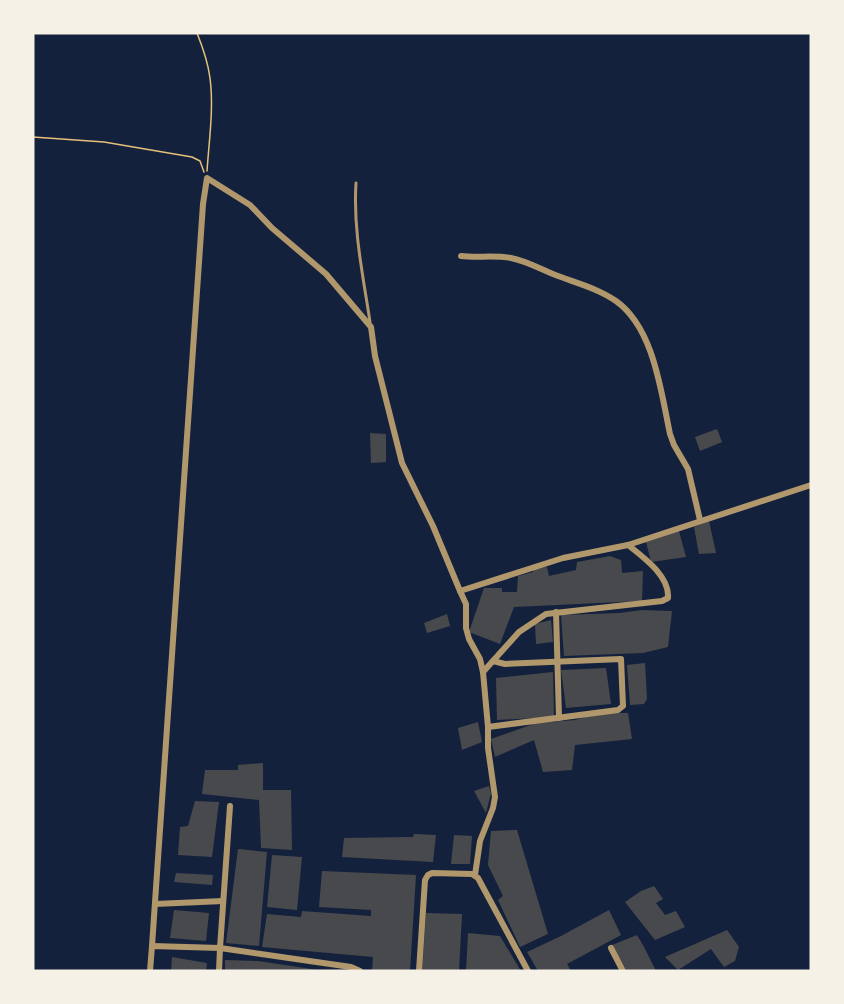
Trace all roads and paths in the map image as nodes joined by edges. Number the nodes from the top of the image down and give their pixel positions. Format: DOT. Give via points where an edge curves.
graph roads {
  1 [pos="197,33"];
  2 [pos="33,137"];
  3 [pos="207,178"];
  4 [pos="356,183"];
  5 [pos="461,256"];
  6 [pos="371,327"];
  7 [pos="811,485"];
  8 [pos="700,520"];
  9 [pos="628,545"];
  10 [pos="460,591"];
  11 [pos="556,612"];
  12 [pos="493,661"];
  13 [pos="558,662"];
  14 [pos="483,672"];
  15 [pos="559,718"];
  16 [pos="488,727"];
  17 [pos="230,806"];
  18 [pos="475,875"];
  19 [pos="223,901"];
  20 [pos="155,904"];
  21 [pos="152,946"];
  22 [pos="220,948"];
  23 [pos="611,948"];
  24 [pos="150,971"];
  25 [pos="219,971"];
  26 [pos="360,971"];
  27 [pos="419,971"];
  28 [pos="528,971"];
  29 [pos="623,971"];
  1 -- 3 [label="path" via="210,79"];
  2 -- 3 [label="path" via="104,142 192,157 200,161"];
  3 -- 6 [label="street" via="250,206 326,274"];
  3 -- 20 [label="street"];
  4 -- 6 [label="lane" via="356,240"];
  5 -- 8 [label="street" via="525,262 617,302 635,322 655,364 670,434 688,469"];
  6 -- 10 [label="street" via="402,463 434,526"];
  7 -- 8 [label="street"];
  8 -- 9 [label="street"];
  9 -- 10 [label="street" via="562,558"];
  9 -- 11 [label="street" via="656,570 667,588 668,598"];
  10 -- 14 [label="street" via="469,639"];
  11 -- 12 [label="street" via="532,621"];
  11 -- 13 [label="street"];
  12 -- 13 [label="street"];
  12 -- 14 [label="street"];
  13 -- 15 [label="street"];
  13 -- 15 [label="street" via="621,659 624,706"];
  14 -- 16 [label="street"];
  15 -- 16 [label="street"];
  16 -- 18 [label="street" via="495,803 480,841"];
  17 -- 19 [label="street"];
  18 -- 27 [label="street" via="427,876"];
  18 -- 28 [label="street"];
  19 -- 20 [label="street"];
  19 -- 22 [label="street"];
  20 -- 21 [label="street"];
  21 -- 22 [label="street"];
  21 -- 24 [label="street"];
  22 -- 25 [label="street"];
  22 -- 26 [label="street"];
  23 -- 29 [label="street"];
}
